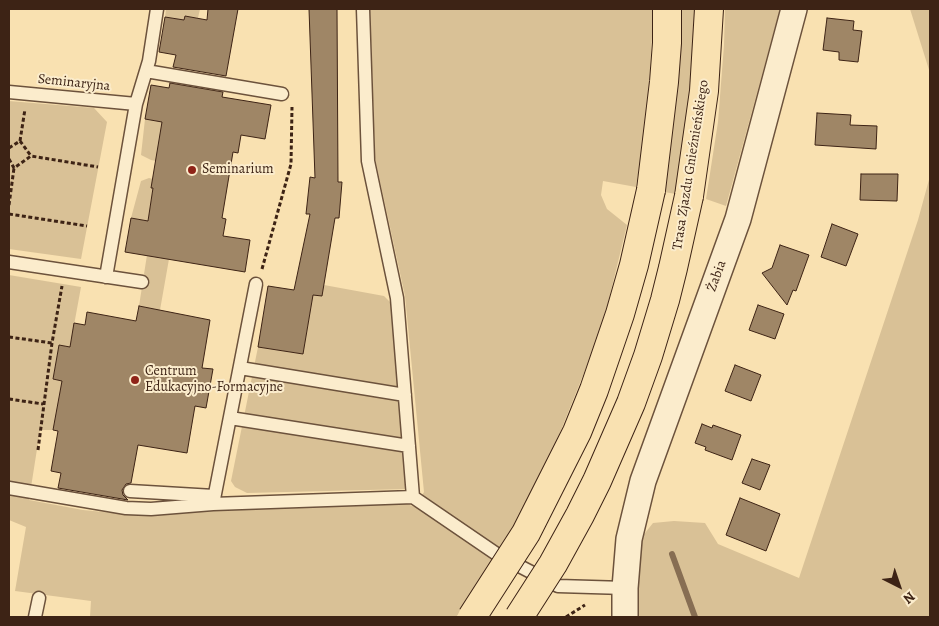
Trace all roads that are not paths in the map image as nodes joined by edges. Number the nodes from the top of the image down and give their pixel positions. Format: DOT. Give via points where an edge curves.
graph roads {
  1 [pos="157,9"];
  2 [pos="363,9"];
  3 [pos="667,9"];
  4 [pos="709,9"];
  5 [pos="794,9"];
  6 [pos="146,71"];
  7 [pos="9,92"];
  8 [pos="282,94"];
  9 [pos="136,104"];
  10 [pos="9,262"];
  11 [pos="106,277"];
  12 [pos="142,282"];
  13 [pos="256,284"];
  14 [pos="240,368"];
  15 [pos="405,395"];
  16 [pos="230,418"];
  17 [pos="409,446"];
  18 [pos="9,488"];
  19 [pos="130,490"];
  20 [pos="413,497"];
  21 [pos="213,500"];
  22 [pos="625,588"];
  23 [pos="39,598"];
  24 [pos="35,617"];
  25 [pos="472,617"];
  26 [pos="519,617"];
  27 [pos="625,617"];
  1 -- 6 [label="lane"];
  2 -- 15 [label="lane" via="368,161 397,298"];
  3 -- 25 [label="main road, bridge" via="664,82 651,190 620,314 577,432 526,533"];
  4 -- 26 [label="main road, Trasa Zjazdu Gnieźnieńskiego, bridge" via="704,91 689,196 674,268 648,356 597,481 553,564"];
  5 -- 22 [label="street, Żabia" via="738,219 643,481 629,539"];
  6 -- 8 [label="lane"];
  6 -- 9 [label="lane"];
  7 -- 9 [label="lane, Seminaryjna"];
  9 -- 11 [label="lane"];
  10 -- 11 [label="lane"];
  11 -- 12 [label="lane"];
  13 -- 14 [label="lane"];
  14 -- 15 [label="lane"];
  14 -- 16 [label="lane"];
  15 -- 17 [label="lane"];
  16 -- 17 [label="lane"];
  16 -- 21 [label="lane"];
  17 -- 20 [label="lane"];
  18 -- 21 [label="lane" via="126,508 151,509"];
  19 -- 21 [label="lane"];
  20 -- 21 [label="lane"];
  20 -- 22 [label="lane" via="498,554 558,586"];
  22 -- 27 [label="street, Żabia"];
  23 -- 24 [label="lane"];
}
